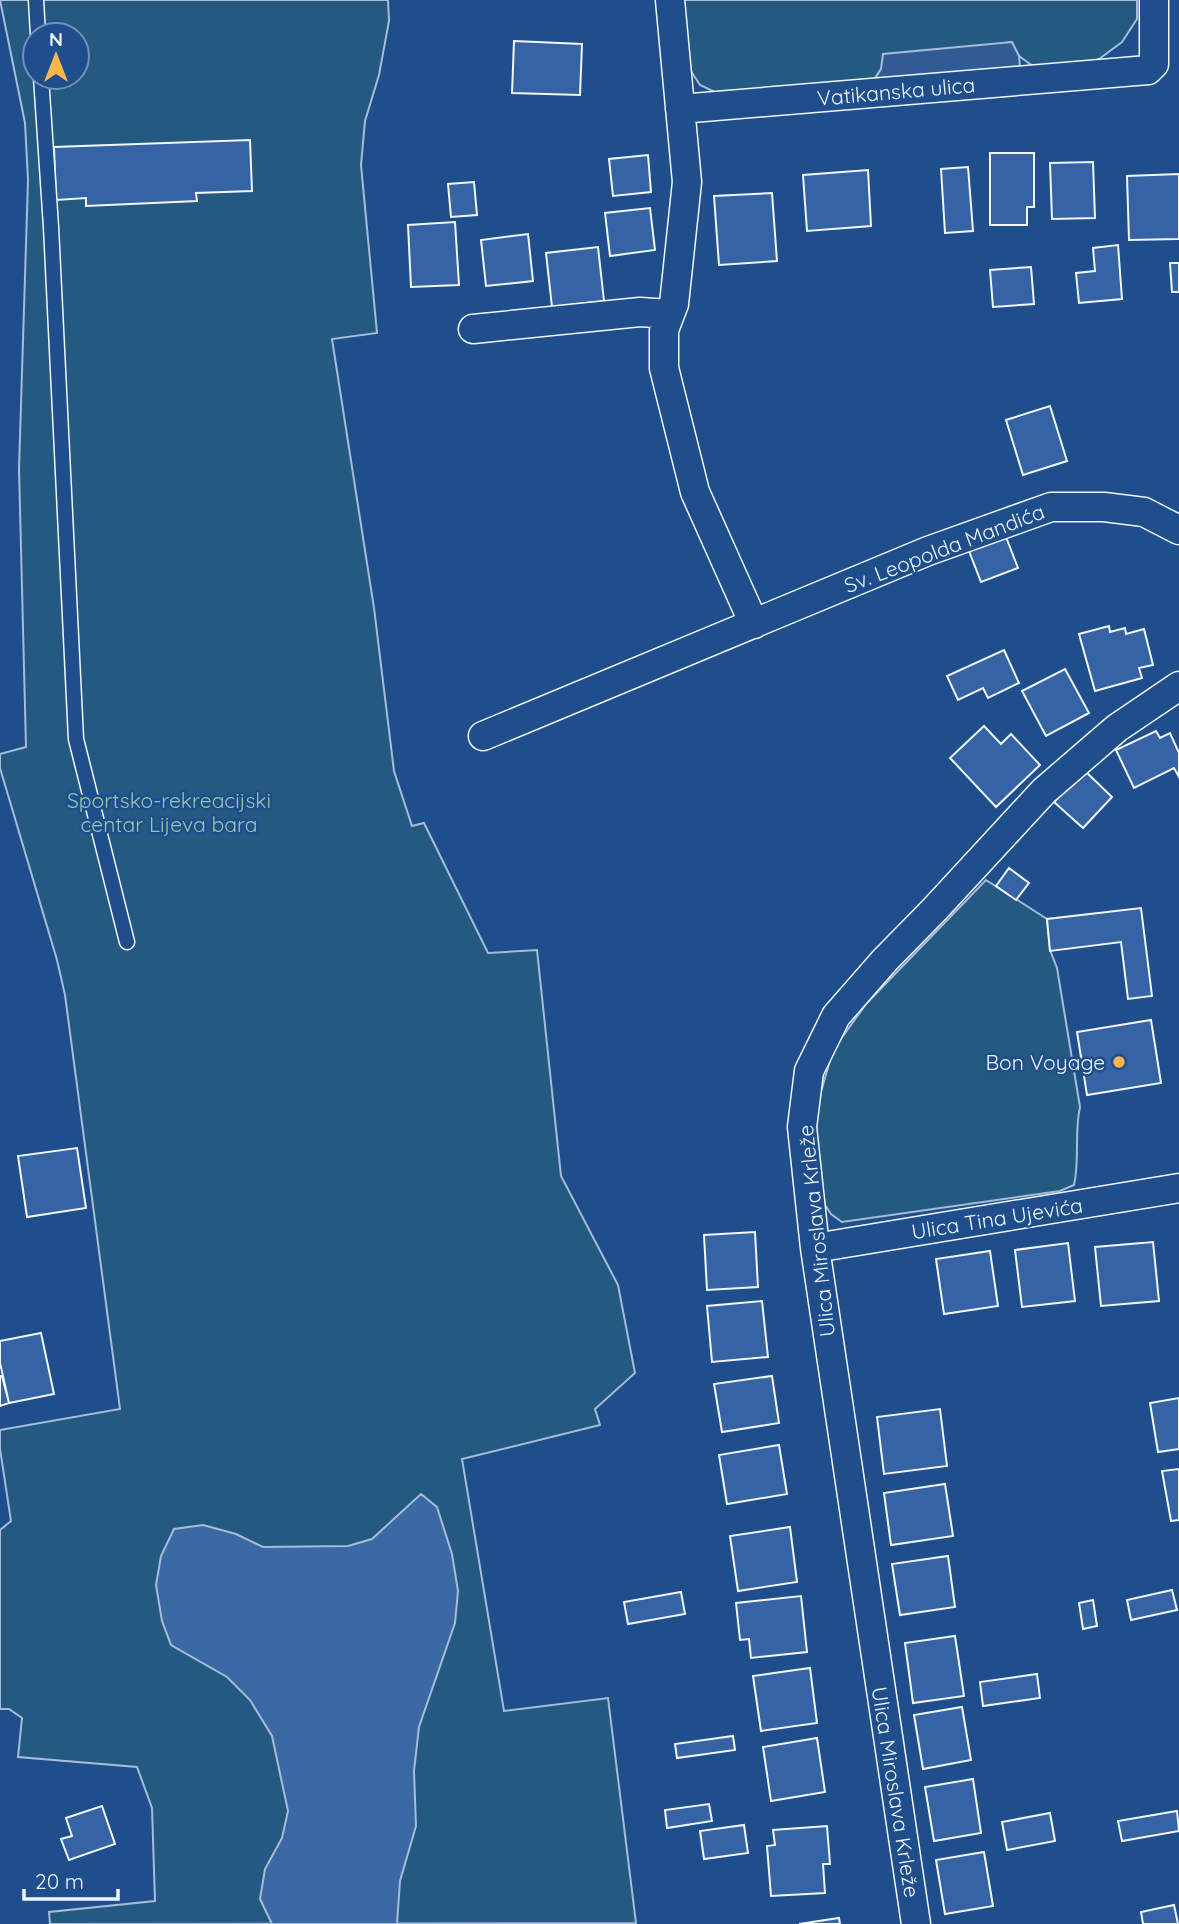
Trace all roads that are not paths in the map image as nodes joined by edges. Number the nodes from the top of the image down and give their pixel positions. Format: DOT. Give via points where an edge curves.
graph roads {
  1 [pos="36,0"];
  2 [pos="670,0"];
  3 [pos="1154,0"];
  4 [pos="37,21"];
  5 [pos="42,91"];
  6 [pos="680,109"];
  7 [pos="670,314"];
  8 [pos="473,329"];
  9 [pos="1179,530"];
  10 [pos="754,624"];
  11 [pos="1179,685"];
  12 [pos="483,736"];
  13 [pos="127,942"];
  14 [pos="1179,1188"];
  15 [pos="814,1248"];
  16 [pos="916,1924"];
  1 -- 4 [label="lane"];
  2 -- 6 [label="street"];
  3 -- 6 [label="street, Vatikanska ulica" via="1154,64 1149,70"];
  5 -- 13 [label="lane" via="76,738"];
  6 -- 7 [label="street" via="687,182 680,264"];
  7 -- 8 [label="street"];
  7 -- 10 [label="street" via="664,330 664,368 695,492"];
  9 -- 10 [label="street, Sv. Leopolda Mandića" via="1144,512 1051,506 928,551"];
  10 -- 12 [label="street, Sv. Leopolda Mandića"];
  11 -- 15 [label="street, Ulica Miroslava Krleže" via="1117,728 1044,791 836,1016 809,1071 802,1127"];
  14 -- 15 [label="street, Ulica Tina Ujevića"];
  15 -- 16 [label="street, Ulica Miroslava Krleže"];
}
